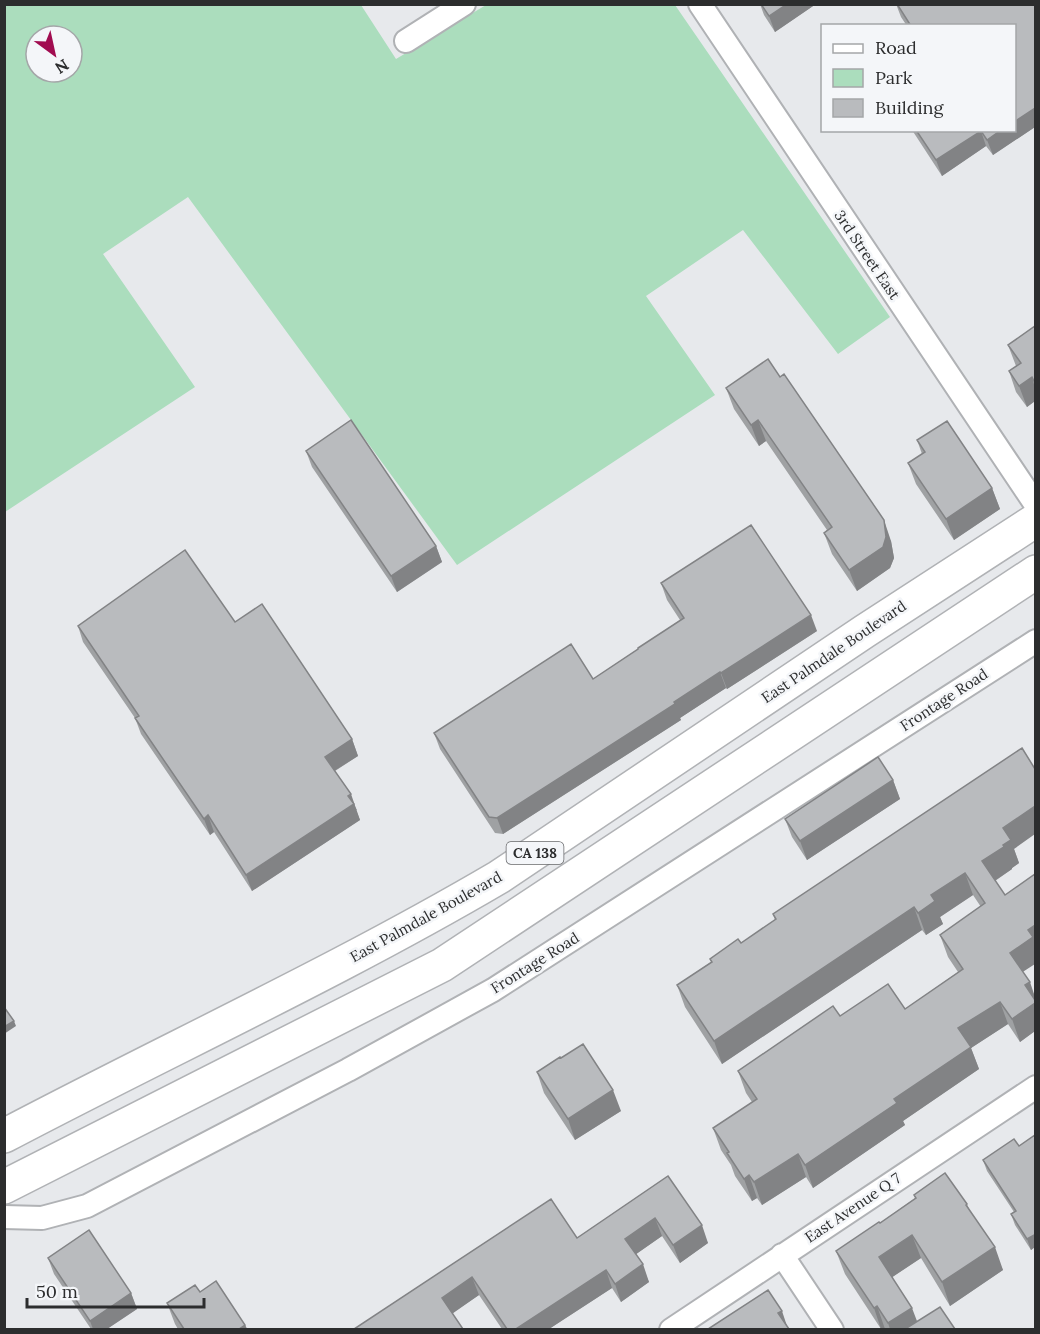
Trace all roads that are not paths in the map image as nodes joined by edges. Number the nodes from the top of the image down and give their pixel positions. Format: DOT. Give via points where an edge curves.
graph roads {
  1 [pos="464,4"];
  2 [pos="700,4"];
  3 [pos="406,41"];
  4 [pos="1035,505"];
  5 [pos="1035,520"];
  6 [pos="1035,572"];
  7 [pos="1035,642"];
  8 [pos="1035,1087"];
  9 [pos="4,1136"];
  10 [pos="4,1187"];
  11 [pos="4,1217"];
  12 [pos="782,1255"];
  13 [pos="671,1329"];
  14 [pos="832,1329"];
  1 -- 3 [label="street"];
  2 -- 4 [label="street, 3rd Street East"];
  5 -- 9 [label="highway, East Palmdale Boulevard / CA 138" via="500,877 318,976"];
  6 -- 10 [label="highway, CA 138" via="442,965"];
  7 -- 11 [label="street, Frontage Road" via="494,990 87,1206 42,1218"];
  8 -- 12 [label="street, East Avenue Q 7"];
  12 -- 13 [label="street, East Avenue Q 7"];
  12 -- 14 [label="street"];
}
